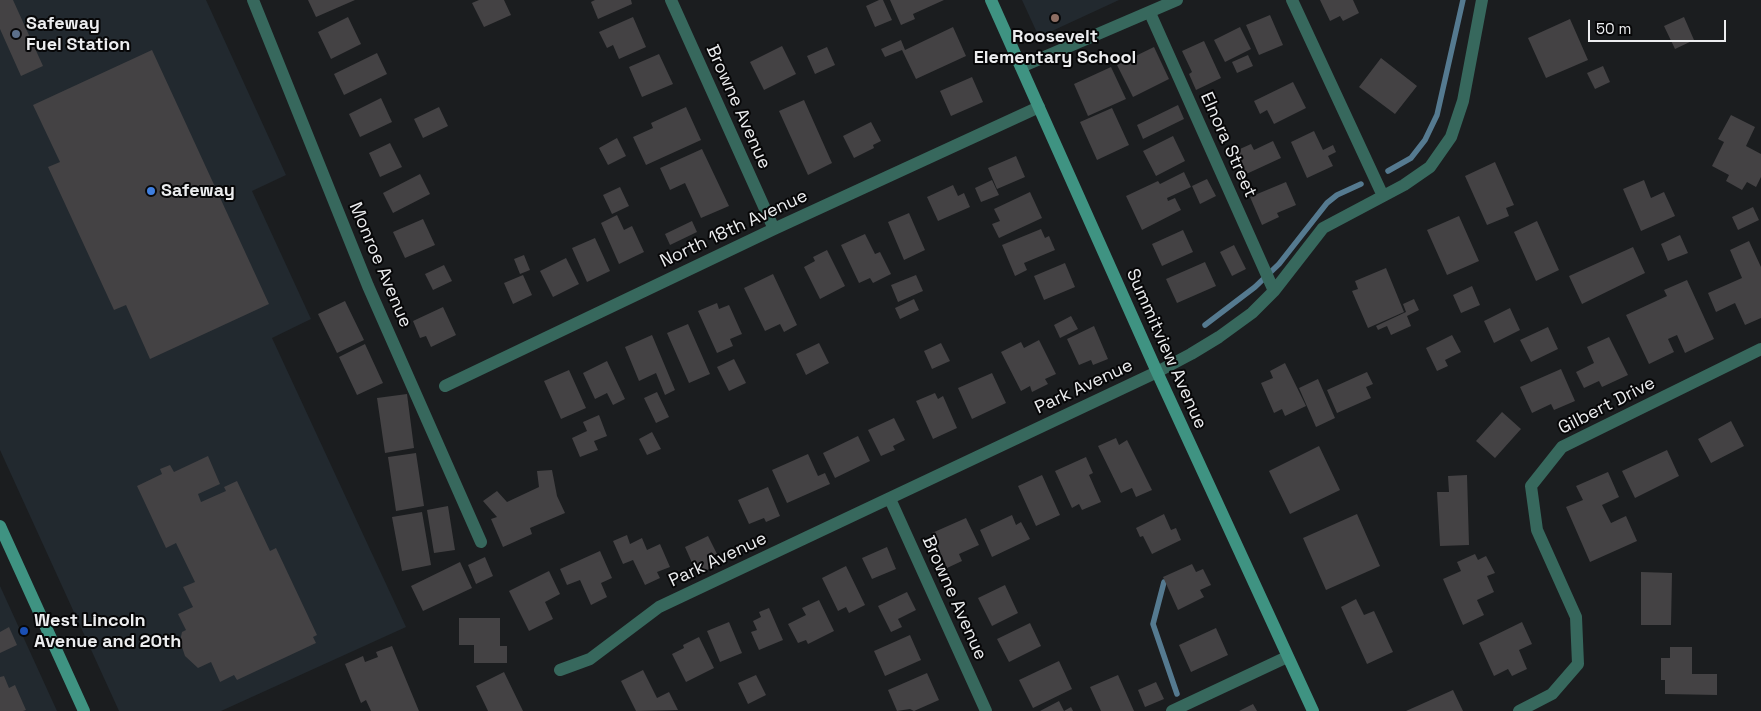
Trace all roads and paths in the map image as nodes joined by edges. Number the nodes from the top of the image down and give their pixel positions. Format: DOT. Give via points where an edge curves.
graph roads {
  1 [pos="253,0"];
  2 [pos="671,0"];
  3 [pos="991,0"];
  4 [pos="1177,0"];
  5 [pos="1292,0"];
  6 [pos="1482,0"];
  7 [pos="1150,13"];
  8 [pos="1021,67"];
  9 [pos="1039,107"];
  10 [pos="1383,196"];
  11 [pos="774,229"];
  12 [pos="1272,287"];
  13 [pos="1761,349"];
  14 [pos="1156,372"];
  15 [pos="444,386"];
  16 [pos="890,498"];
  17 [pos="0,526"];
  18 [pos="481,542"];
  19 [pos="1287,657"];
  20 [pos="560,670"];
  21 [pos="84,711"];
  22 [pos="986,711"];
  23 [pos="1172,711"];
  24 [pos="1313,711"];
  25 [pos="1518,711"];
  1 -- 18 [label="street, Monroe Avenue" via="368,286"];
  2 -- 11 [label="street, Browne Avenue"];
  3 -- 8 [label="main road, Summitview Avenue"];
  4 -- 7 [label="street"];
  5 -- 10 [label="street"];
  6 -- 10 [label="street, Park Avenue" via="1463,102 1451,137 1430,167 1404,186"];
  7 -- 8 [label="street"];
  7 -- 12 [label="street, Elnora Street"];
  8 -- 9 [label="main road, Summitview Avenue"];
  9 -- 11 [label="street, North 18th Avenue"];
  9 -- 14 [label="main road, Summitview Avenue"];
  10 -- 12 [label="street, Park Avenue" via="1323,228"];
  11 -- 15 [label="street, North 18th Avenue"];
  12 -- 14 [label="street, Park Avenue" via="1252,313 1220,337"];
  13 -- 25 [label="street, Gilbert Drive" via="1562,447 1531,486 1537,530 1576,617 1578,664 1552,694"];
  14 -- 16 [label="street, Park Avenue"];
  14 -- 19 [label="main road, Summitview Avenue"];
  16 -- 20 [label="street, Park Avenue" via="659,606 590,659"];
  16 -- 22 [label="street, Browne Avenue"];
  17 -- 21 [label="main road"];
  19 -- 23 [label="street"];
  19 -- 24 [label="main road, Summitview Avenue"];
}
